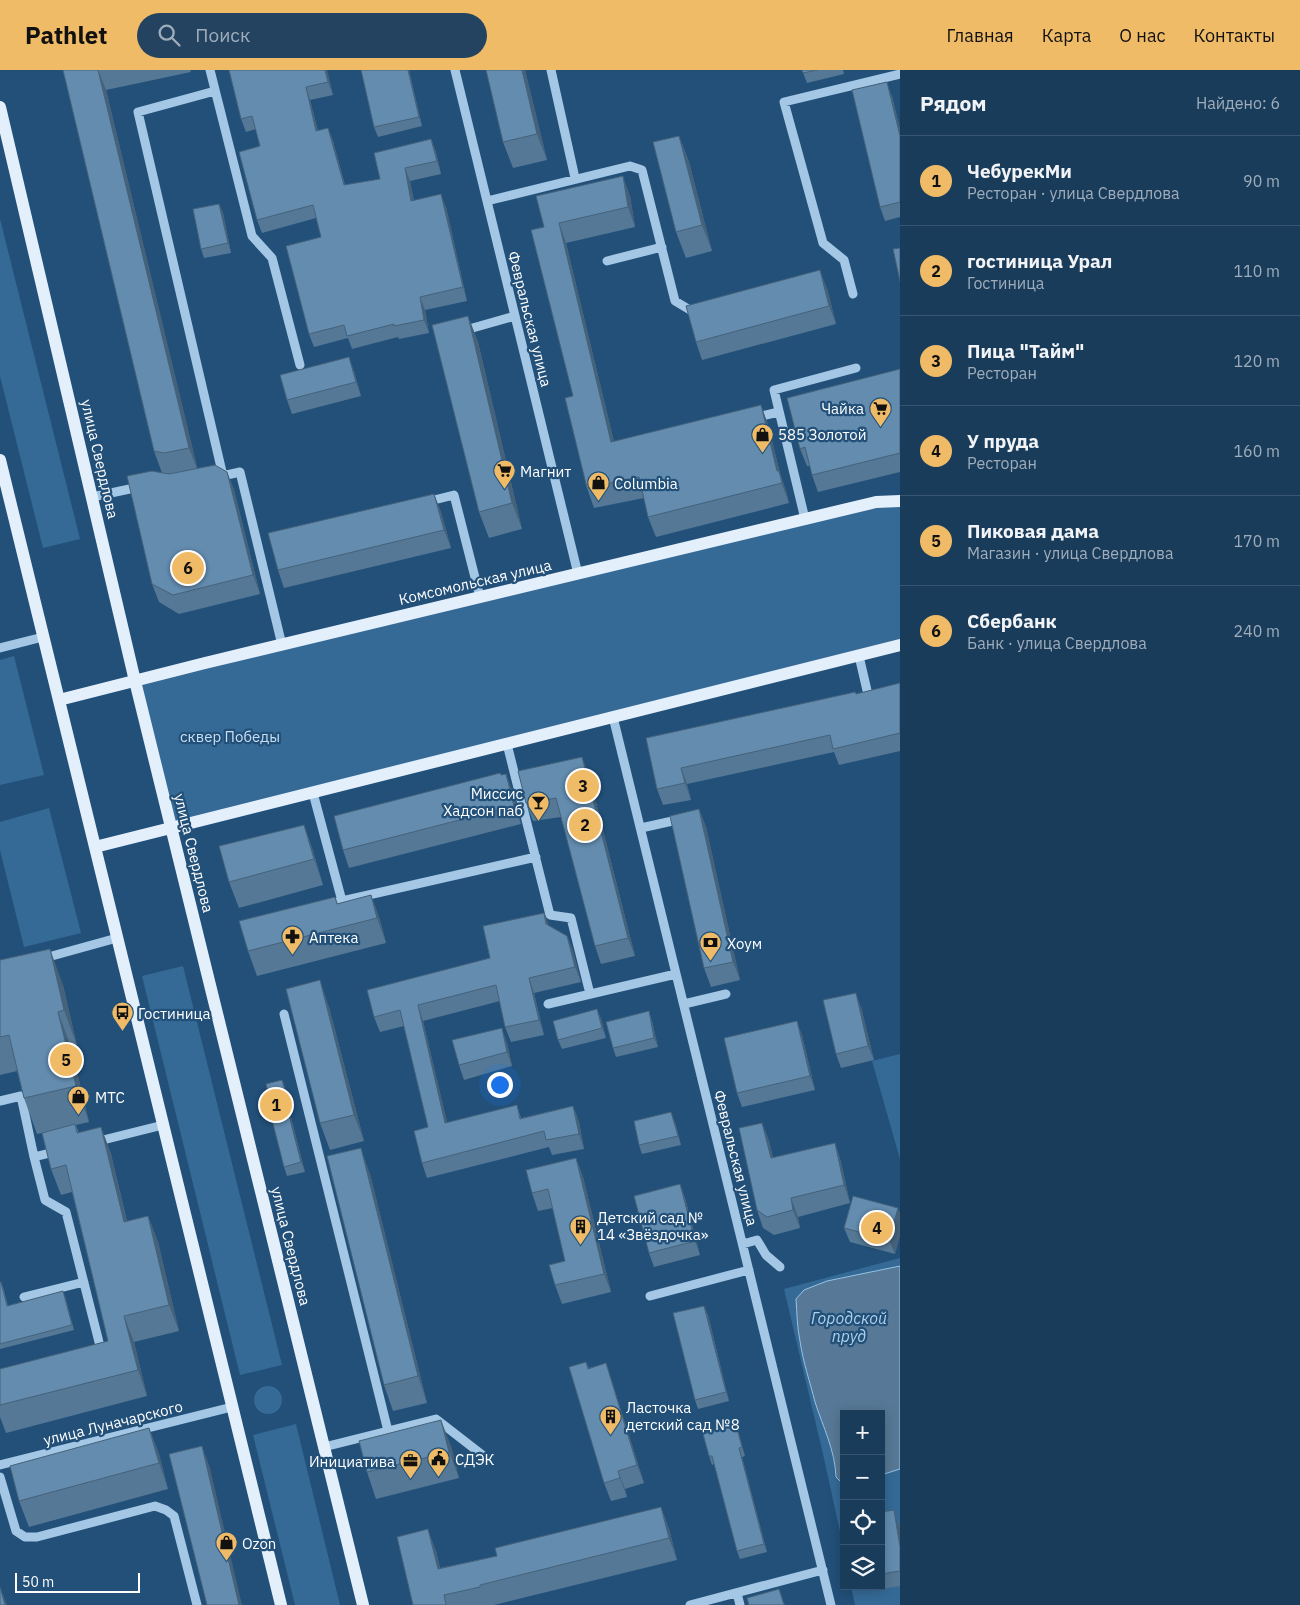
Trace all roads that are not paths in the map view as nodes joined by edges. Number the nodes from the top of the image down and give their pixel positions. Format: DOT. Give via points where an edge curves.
graph roads {
  1 [pos="210,70"];
  2 [pos="455,70"];
  3 [pos="551,70"];
  4 [pos="900,74"];
  5 [pos="215,91"];
  6 [pos="0,108"];
  7 [pos="575,178"];
  8 [pos="487,201"];
  9 [pos="662,247"];
  10 [pos="607,261"];
  11 [pos="853,294"];
  12 [pos="704,310"];
  13 [pos="515,316"];
  14 [pos="448,334"];
  15 [pos="300,365"];
  16 [pos="856,368"];
  17 [pos="779,412"];
  18 [pos="742,421"];
  19 [pos="0,460"];
  20 [pos="223,476"];
  21 [pos="213,478"];
  22 [pos="150,485"];
  23 [pos="92,497"];
  24 [pos="900,501"];
  25 [pos="416,504"];
  26 [pos="805,519"];
  27 [pos="578,574"];
  28 [pos="480,597"];
  29 [pos="43,637"];
  30 [pos="282,645"];
  31 [pos="900,646"];
  32 [pos="0,648"];
  33 [pos="859,656"];
  34 [pos="135,681"];
  35 [pos="869,699"];
  36 [pos="59,700"];
  37 [pos="613,717"];
  38 [pos="507,744"];
  39 [pos="313,793"];
  40 [pos="677,820"];
  41 [pos="172,828"];
  42 [pos="641,828"];
  43 [pos="95,848"];
  44 [pos="536,857"];
  45 [pos="342,901"];
  46 [pos="323,906"];
  47 [pos="117,938"];
  48 [pos="36,960"];
  49 [pos="676,974"];
  50 [pos="590,994"];
  51 [pos="726,994"];
  52 [pos="548,1004"];
  53 [pos="684,1004"];
  54 [pos="284,1014"];
  55 [pos="0,1101"];
  56 [pos="163,1125"];
  57 [pos="88,1144"];
  58 [pos="70,1148"];
  59 [pos="34,1157"];
  60 [pos="743,1244"];
  61 [pos="780,1268"];
  62 [pos="749,1270"];
  63 [pos="84,1282"];
  64 [pos="650,1296"];
  65 [pos="24,1298"];
  66 [pos="99,1356"];
  67 [pos="232,1407"];
  68 [pos="388,1431"];
  69 [pos="324,1447"];
  70 [pos="485,1457"];
  71 [pos="0,1466"];
  72 [pos="0,1477"];
  73 [pos="822,1570"];
  74 [pos="737,1593"];
  75 [pos="197,1605"];
  76 [pos="281,1605"];
  77 [pos="363,1605"];
  78 [pos="690,1605"];
  79 [pos="740,1605"];
  80 [pos="831,1605"];
  1 -- 5 [label="street"];
  2 -- 8 [label="street, Февральская улица"];
  3 -- 7 [label="street"];
  4 -- 11 [label="street" via="784,102 823,243 844,260"];
  5 -- 15 [label="street" via="252,236 272,258"];
  5 -- 20 [label="street" via="138,112"];
  6 -- 23 [label="main road, улица Свердлова"];
  7 -- 8 [label="street"];
  7 -- 9 [label="street" via="630,166 642,170"];
  8 -- 13 [label="street, Февральская улица"];
  9 -- 10 [label="street"];
  9 -- 12 [label="street" via="675,301 694,313"];
  13 -- 14 [label="street"];
  13 -- 27 [label="street, Февральская улица"];
  16 -- 17 [label="street" via="774,390"];
  17 -- 18 [label="street"];
  17 -- 26 [label="street"];
  19 -- 29 [label="main road"];
  20 -- 21 [label="street"];
  20 -- 30 [label="street" via="240,472"];
  22 -- 23 [label="street"];
  23 -- 34 [label="main road, улица Свердлова"];
  24 -- 26 [label="main road, Комсомольская улица" via="876,502"];
  25 -- 28 [label="street" via="454,495"];
  26 -- 27 [label="main road, Комсомольская улица"];
  27 -- 28 [label="main road, Комсомольская улица"];
  28 -- 30 [label="main road, Комсомольская улица"];
  29 -- 32 [label="street"];
  29 -- 36 [label="main road"];
  30 -- 34 [label="main road, Комсомольская улица"];
  31 -- 33 [label="main road"];
  33 -- 35 [label="street"];
  33 -- 37 [label="main road"];
  34 -- 36 [label="main road, Комсомольская улица"];
  34 -- 41 [label="main road, улица Свердлова"];
  36 -- 43 [label="main road"];
  37 -- 38 [label="main road"];
  37 -- 42 [label="street, Февральская улица"];
  38 -- 39 [label="main road"];
  38 -- 44 [label="street"];
  39 -- 41 [label="main road"];
  39 -- 45 [label="street"];
  40 -- 42 [label="street"];
  41 -- 43 [label="main road"];
  41 -- 69 [label="main road, улица Свердлова"];
  42 -- 49 [label="street, Февральская улица"];
  43 -- 47 [label="main road"];
  44 -- 45 [label="street"];
  44 -- 50 [label="street" via="550,915 571,918"];
  45 -- 46 [label="street"];
  47 -- 48 [label="street"];
  47 -- 56 [label="main road"];
  49 -- 50 [label="street"];
  49 -- 53 [label="street, Февральская улица"];
  50 -- 52 [label="street"];
  51 -- 53 [label="street"];
  53 -- 60 [label="street, Февральская улица"];
  54 -- 68 [label="street"];
  55 -- 59 [label="street" via="21,1096"];
  56 -- 57 [label="street"];
  56 -- 67 [label="main road"];
  58 -- 59 [label="street"];
  59 -- 63 [label="street" via="45,1200 66,1212"];
  60 -- 61 [label="street" via="757,1240 766,1255"];
  60 -- 62 [label="street, Февральская улица"];
  62 -- 64 [label="street"];
  62 -- 73 [label="street, Февральская улица"];
  63 -- 65 [label="street"];
  63 -- 66 [label="street"];
  67 -- 71 [label="street, улица Луначарского"];
  67 -- 76 [label="main road"];
  68 -- 69 [label="street"];
  68 -- 70 [label="street" via="436,1419"];
  69 -- 77 [label="main road, улица Свердлова"];
  72 -- 75 [label="street" via="16,1531 25,1537 37,1537 155,1506 166,1510 174,1516"];
  73 -- 74 [label="street"];
  73 -- 80 [label="street, Февральская улица"];
  74 -- 78 [label="street"];
  74 -- 79 [label="street"];
}
